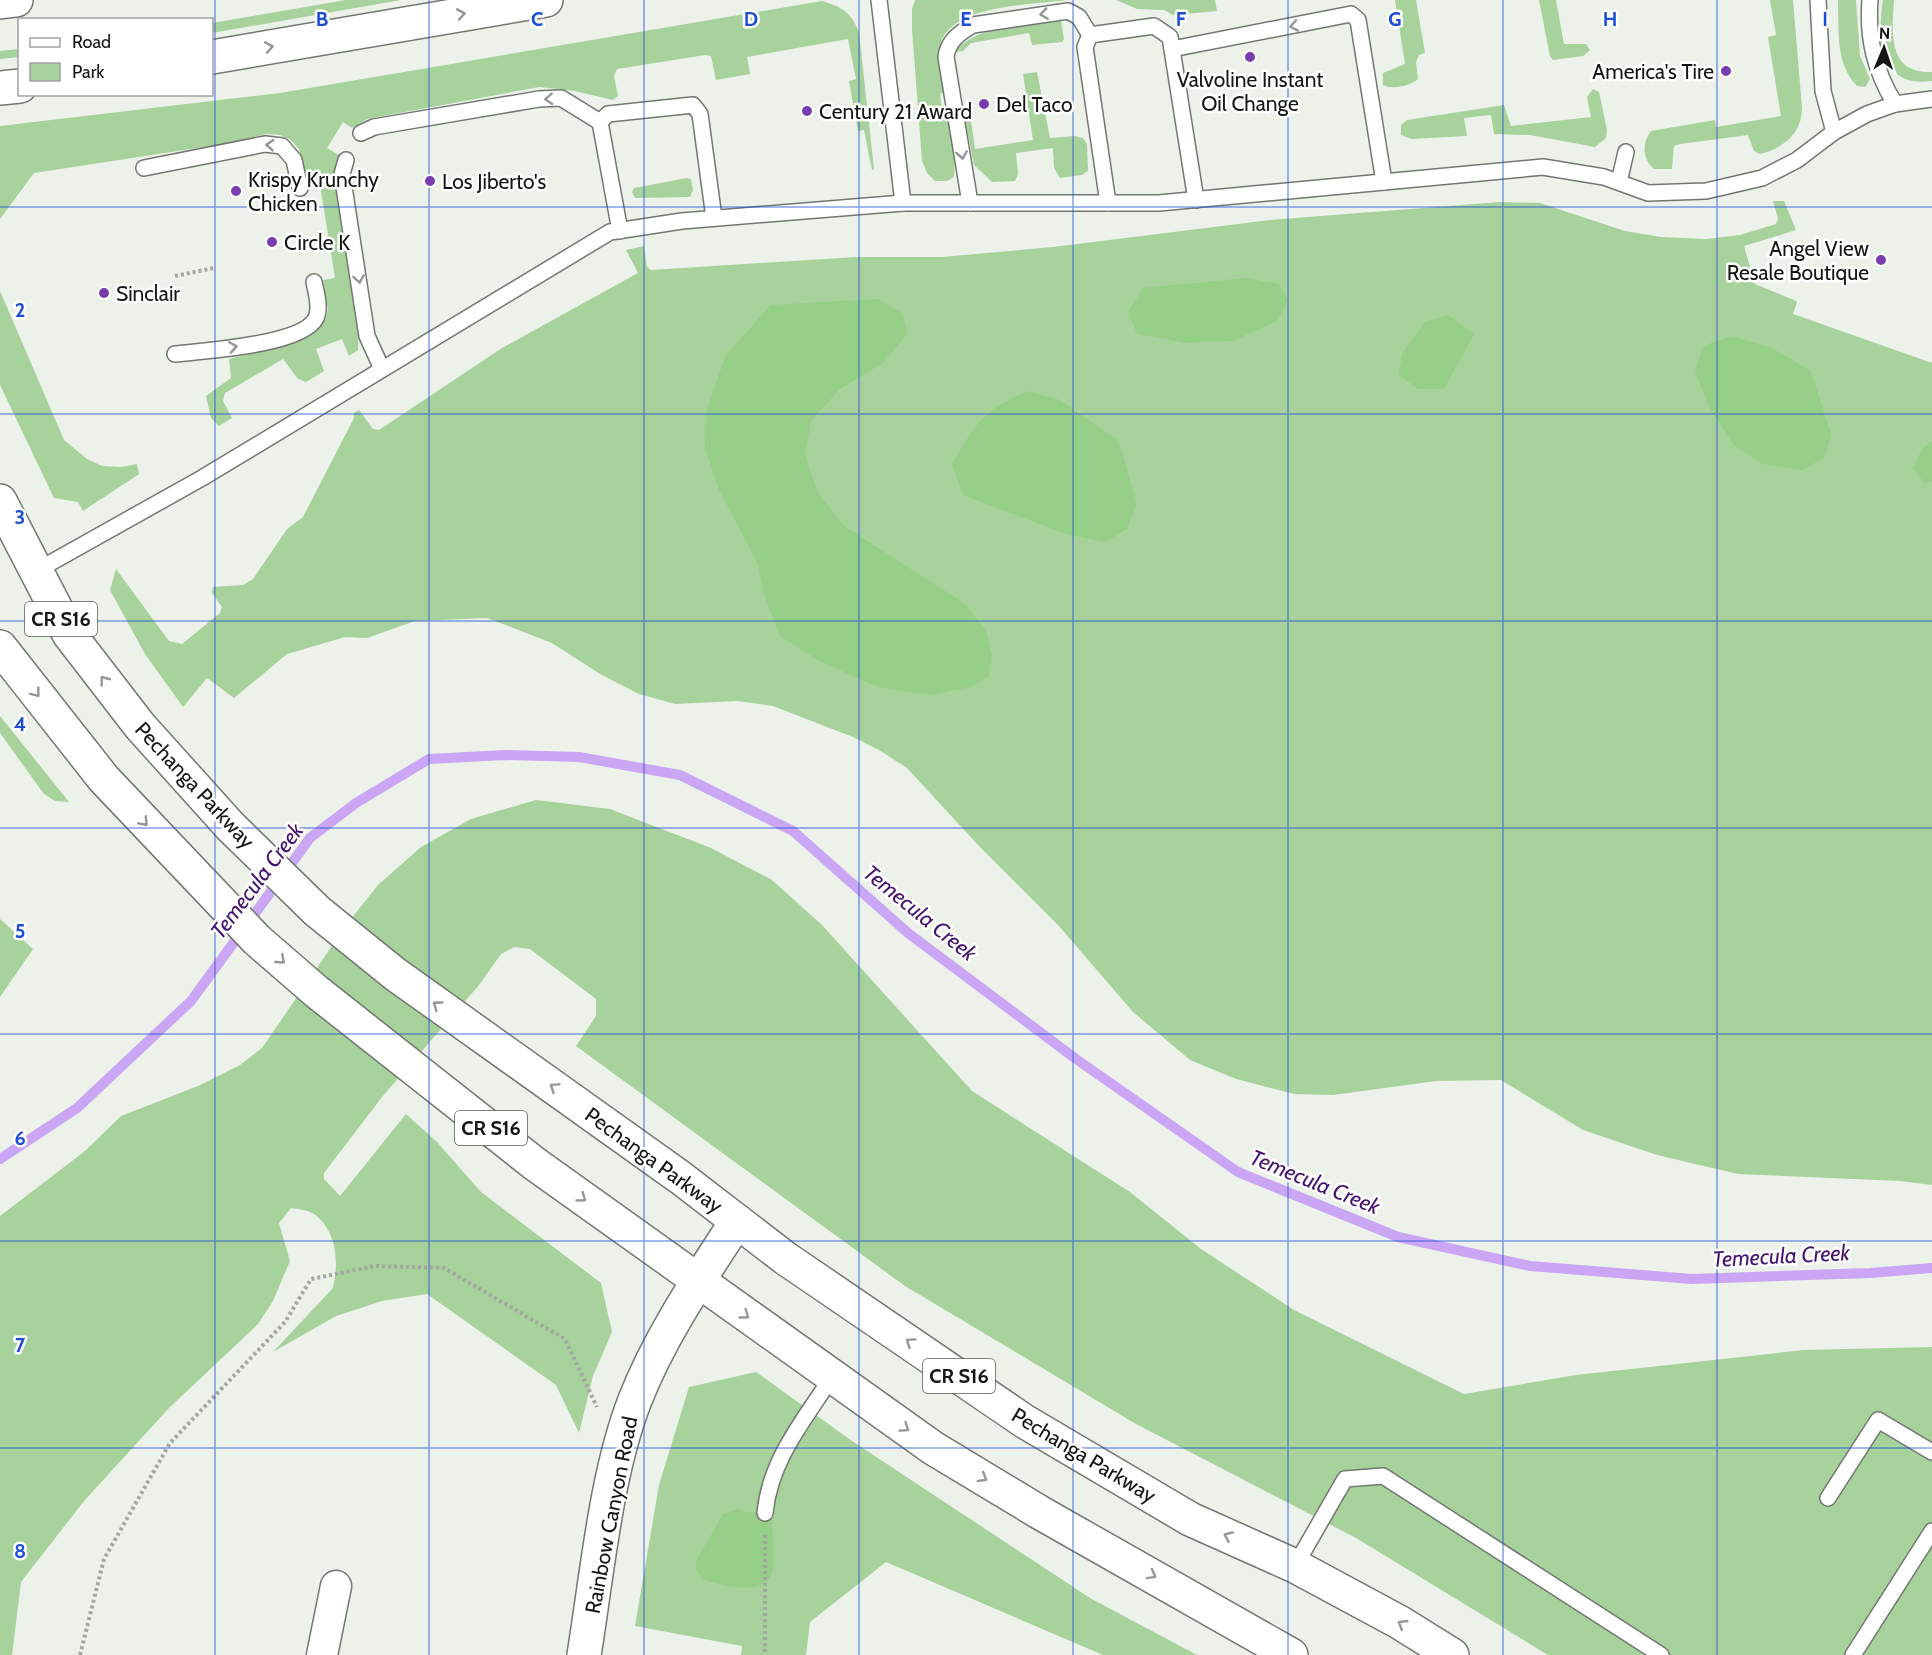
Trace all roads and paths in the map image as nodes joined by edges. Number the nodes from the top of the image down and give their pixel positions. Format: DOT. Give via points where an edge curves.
graph roads {
  1 [pos="16,0"];
  2 [pos="546,0"];
  3 [pos="879,0"];
  4 [pos="1818,0"];
  5 [pos="1870,0"];
  6 [pos="0,2"];
  7 [pos="1090,35"];
  8 [pos="1172,49"];
  9 [pos="213,57"];
  10 [pos="18,86"];
  11 [pos="0,88"];
  12 [pos="1932,99"];
  13 [pos="1895,104"];
  14 [pos="600,122"];
  15 [pos="1834,132"];
  16 [pos="361,133"];
  17 [pos="1626,152"];
  18 [pos="346,160"];
  19 [pos="144,168"];
  20 [pos="1384,182"];
  21 [pos="1619,182"];
  22 [pos="300,188"];
  23 [pos="1196,200"];
  24 [pos="903,203"];
  25 [pos="970,203"];
  26 [pos="1108,203"];
  27 [pos="714,218"];
  28 [pos="620,231"];
  29 [pos="214,268"];
  30 [pos="175,276"];
  31 [pos="314,282"];
  32 [pos="175,354"];
  33 [pos="382,369"];
  34 [pos="0,501"];
  35 [pos="36,571"];
  36 [pos="0,647"];
  37 [pos="737,1221"];
  38 [pos="698,1281"];
  39 [pos="832,1377"];
  40 [pos="1932,1452"];
  41 [pos="619,1454"];
  42 [pos="1828,1498"];
  43 [pos="765,1513"];
  44 [pos="1932,1531"];
  45 [pos="1295,1566"];
  46 [pos="336,1586"];
  47 [pos="80,1655"];
  48 [pos="322,1655"];
  49 [pos="584,1655"];
  50 [pos="765,1655"];
  51 [pos="1291,1655"];
  52 [pos="1452,1655"];
  53 [pos="1661,1655"];
  54 [pos="1853,1655"];
  1 -- 6 [label="main road"];
  9 -- 2 [label="main road, one-way"];
  3 -- 24 [label="lane"];
  4 -- 15 [label="lane" via="1823,91"];
  5 -- 13 [label="lane" via="1875,65"];
  7 -- 8 [label="lane" via="1154,26 1170,37"];
  7 -- 25 [label="lane, one-way" via="1079,17 1068,10 973,25 948,46 946,57"];
  7 -- 26 [label="lane" via="1085,47"];
  20 -- 8 [label="lane, one-way" via="1358,20 1351,14"];
  8 -- 23 [label="lane"];
  10 -- 11 [label="main road"];
  12 -- 13 [label="lane"];
  13 -- 15 [label="lane"];
  14 -- 16 [label="lane, one-way" via="561,98 539,99 374,127"];
  14 -- 27 [label="lane" via="608,114 693,105 700,114"];
  14 -- 28 [label="lane"];
  15 -- 21 [label="lane" via="1797,160 1762,178 1706,191 1648,193"];
  17 -- 21 [label="lane"];
  18 -- 33 [label="lane, one-way" via="342,174 368,336"];
  22 -- 19 [label="lane, one-way" via="294,160 282,146 265,144"];
  20 -- 21 [label="lane" via="1543,167"];
  20 -- 23 [label="lane"];
  23 -- 26 [label="lane"];
  24 -- 25 [label="lane"];
  24 -- 27 [label="lane"];
  25 -- 26 [label="lane"];
  27 -- 28 [label="lane"];
  28 -- 33 [label="lane" via="610,232"];
  29 -- 30 [label="path"];
  32 -- 31 [label="lane, one-way" via="272,340 305,330 316,319 318,309"];
  33 -- 35 [label="lane" via="202,478"];
  34 -- 35 [label="main road, Pechanga Parkway / CR S16"];
  37 -- 35 [label="main road, Pechanga Parkway / CR S16, one-way" via="484,1040 317,910 230,826 140,726 69,634"];
  36 -- 38 [label="main road, CR S16, one-way" via="104,779 257,940 535,1164"];
  37 -- 38 [label="main road, Rainbow Canyon Road"];
  45 -- 37 [label="main road, Pechanga Parkway / CR S16, one-way" via="1190,1519 1024,1421"];
  38 -- 39 [label="main road, CR S16, one-way"];
  38 -- 41 [label="main road, Rainbow Canyon Road" via="665,1336 635,1400"];
  39 -- 43 [label="lane" via="776,1465"];
  39 -- 51 [label="main road, CR S16, one-way" via="933,1448"];
  40 -- 42 [label="lane" via="1878,1420"];
  41 -- 47 [label="path" via="565,1339 444,1268 375,1266 311,1279 285,1322 170,1443 104,1558"];
  41 -- 49 [label="main road, Rainbow Canyon Road"];
  43 -- 50 [label="path"];
  44 -- 54 [label="lane"];
  52 -- 45 [label="main road, Pechanga Parkway / CR S16, one-way"];
  45 -- 53 [label="lane" via="1345,1479 1383,1476"];
  46 -- 48 [label="street"];
}
